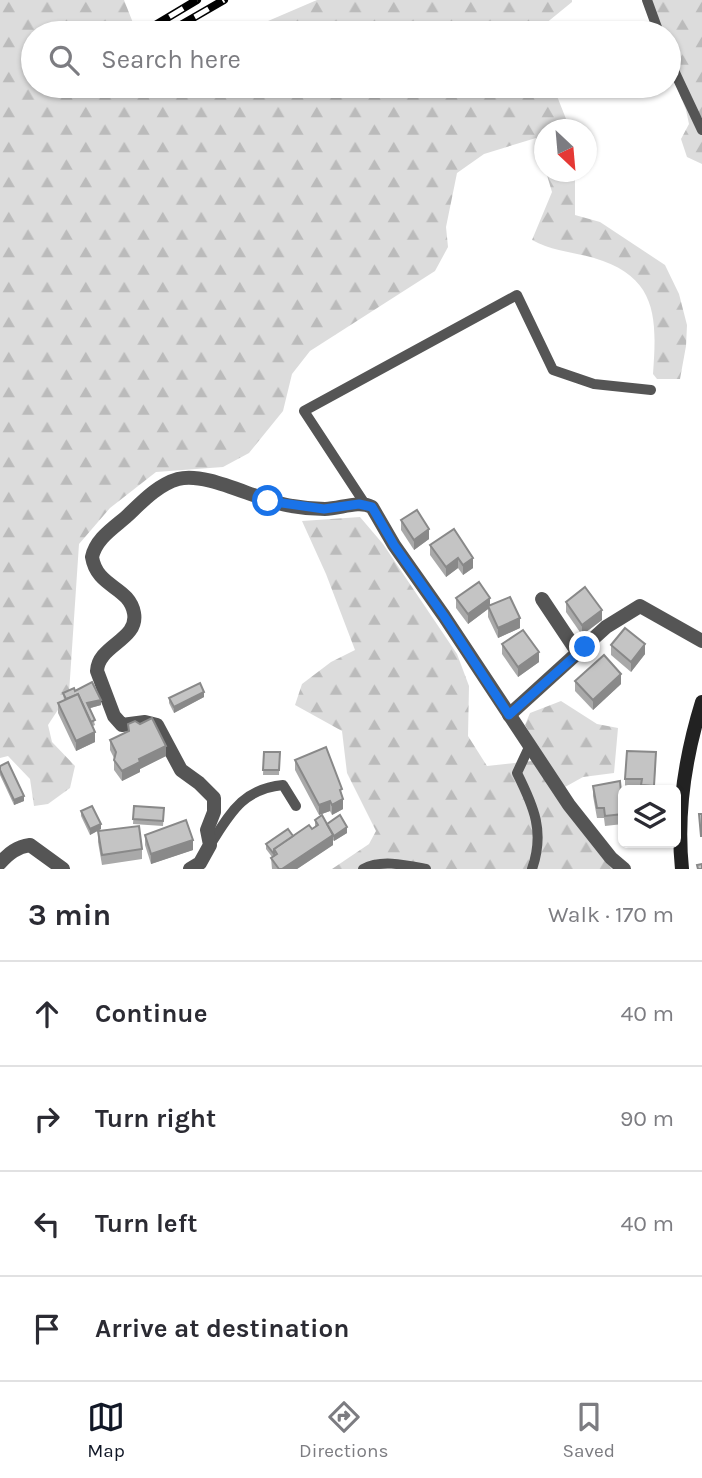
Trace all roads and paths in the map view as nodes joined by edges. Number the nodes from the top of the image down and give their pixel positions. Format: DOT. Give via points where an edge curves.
graph roads {
  1 [pos="646,0"];
  2 [pos="654,21"];
  3 [pos="681,85"];
  4 [pos="702,130"];
  5 [pos="651,390"];
  6 [pos="365,504"];
  7 [pos="542,599"];
  8 [pos="702,641"];
  9 [pos="578,653"];
  10 [pos="702,702"];
  11 [pos="509,715"];
  12 [pos="530,745"];
  13 [pos="296,806"];
  14 [pos="210,845"];
  15 [pos="0,863"];
  16 [pos="619,868"];
  17 [pos="63,869"];
  18 [pos="190,869"];
  19 [pos="363,869"];
  20 [pos="426,869"];
  21 [pos="533,869"];
  22 [pos="682,869"];
  1 -- 2 [label="lane"];
  3 -- 4 [label="lane"];
  5 -- 6 [label="lane" via="594,384 553,370 517,295 304,411"];
  6 -- 11 [label="street" via="372,507"];
  6 -- 14 [label="street" via="324,509 291,506 206,480 177,479 151,494 101,538 93,552 98,576 126,597 134,616 128,632 97,663 114,716 122,726 157,725 181,770 211,794 215,807 207,830"];
  7 -- 9 [label="street"];
  8 -- 9 [label="street" via="640,606 606,627"];
  9 -- 11 [label="street"];
  10 -- 22 [label="street" via="680,809"];
  11 -- 12 [label="street"];
  12 -- 16 [label="street" via="569,805"];
  12 -- 21 [label="lane" via="517,773 539,831"];
  13 -- 14 [label="lane" via="283,785 263,787 230,812"];
  14 -- 18 [label="street" via="200,863"];
  15 -- 17 [label="street" via="9,853 30,845"];
  19 -- 20 [label="lane" via="372,864 401,864"];
}
